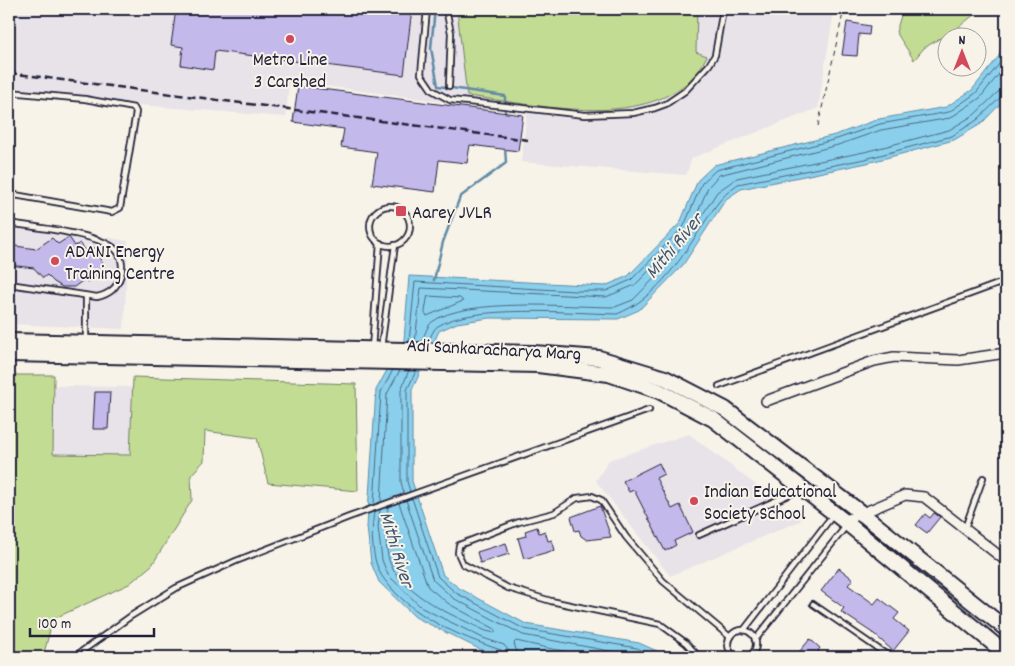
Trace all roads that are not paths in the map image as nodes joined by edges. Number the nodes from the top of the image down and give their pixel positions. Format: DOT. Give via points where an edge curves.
graph roads {
  1 [pos="427,9"];
  2 [pos="446,9"];
  3 [pos="723,9"];
  4 [pos="449,86"];
  5 [pos="9,92"];
  6 [pos="9,194"];
  7 [pos="9,223"];
  8 [pos="380,243"];
  9 [pos="394,245"];
  10 [pos="1006,282"];
  11 [pos="9,284"];
  12 [pos="86,296"];
  13 [pos="9,341"];
  14 [pos="86,344"];
  15 [pos="376,349"];
  16 [pos="1006,353"];
  17 [pos="9,354"];
  18 [pos="719,386"];
  19 [pos="766,401"];
  20 [pos="649,410"];
  21 [pos="983,478"];
  22 [pos="803,488"];
  23 [pos="860,512"];
  24 [pos="842,519"];
  25 [pos="965,528"];
  26 [pos="699,535"];
  27 [pos="1006,561"];
  28 [pos="813,604"];
  29 [pos="1006,629"];
  30 [pos="744,630"];
  31 [pos="730,637"];
  32 [pos="755,640"];
  33 [pos="751,654"];
  34 [pos="1006,654"];
  35 [pos="730,655"];
  36 [pos="74,657"];
  37 [pos="700,657"];
  38 [pos="756,657"];
  39 [pos="890,657"];
  1 -- 3 [label="lane" via="421,74 432,90 450,100 585,115 644,111 666,104 685,91 715,55"];
  2 -- 4 [label="lane" via="451,33"];
  5 -- 6 [label="lane" via="85,99 134,108 136,112 117,211"];
  7 -- 12 [label="lane" via="93,238 118,251 123,268 117,286 107,295"];
  8 -- 9 [label="lane"];
  8 -- 9 [label="lane" via="373,237 370,223 377,211 390,206 403,211 410,224 406,237"];
  8 -- 15 [label="lane"];
  9 -- 15 [label="lane"];
  10 -- 18 [label="lane"];
  11 -- 12 [label="lane"];
  12 -- 14 [label="lane"];
  13 -- 14 [label="main road, Adi Sankaracharya Marg"];
  14 -- 15 [label="main road, Adi Sankaracharya Marg"];
  15 -- 23 [label="main road, Adi Sankaracharya Marg" via="599,358 664,378 725,409"];
  16 -- 19 [label="street" via="958,360 894,357 874,361"];
  17 -- 22 [label="main road, Adi Sankaracharya Marg" via="538,365 609,374 659,392 713,419"];
  20 -- 36 [label="lane" via="244,558 176,588"];
  21 -- 25 [label="lane"];
  22 -- 24 [label="main road, Adi Sankaracharya Marg"];
  22 -- 26 [label="lane"];
  23 -- 24 [label="street"];
  23 -- 25 [label="street" via="905,495 915,495 924,497"];
  23 -- 29 [label="main road, Adi Sankaracharya Marg"];
  24 -- 30 [label="lane"];
  24 -- 32 [label="lane"];
  24 -- 34 [label="main road, Adi Sankaracharya Marg"];
  25 -- 27 [label="street"];
  28 -- 39 [label="lane"];
  30 -- 31 [label="lane"];
  30 -- 32 [label="lane"];
  31 -- 35 [label="lane"];
  31 -- 37 [label="lane" via="663,581 626,537 601,500 592,496 577,498 554,513 519,522 459,546 463,564 508,588 551,601 660,624"];
  32 -- 33 [label="lane"];
  33 -- 35 [label="lane"];
  33 -- 38 [label="lane"];
}
